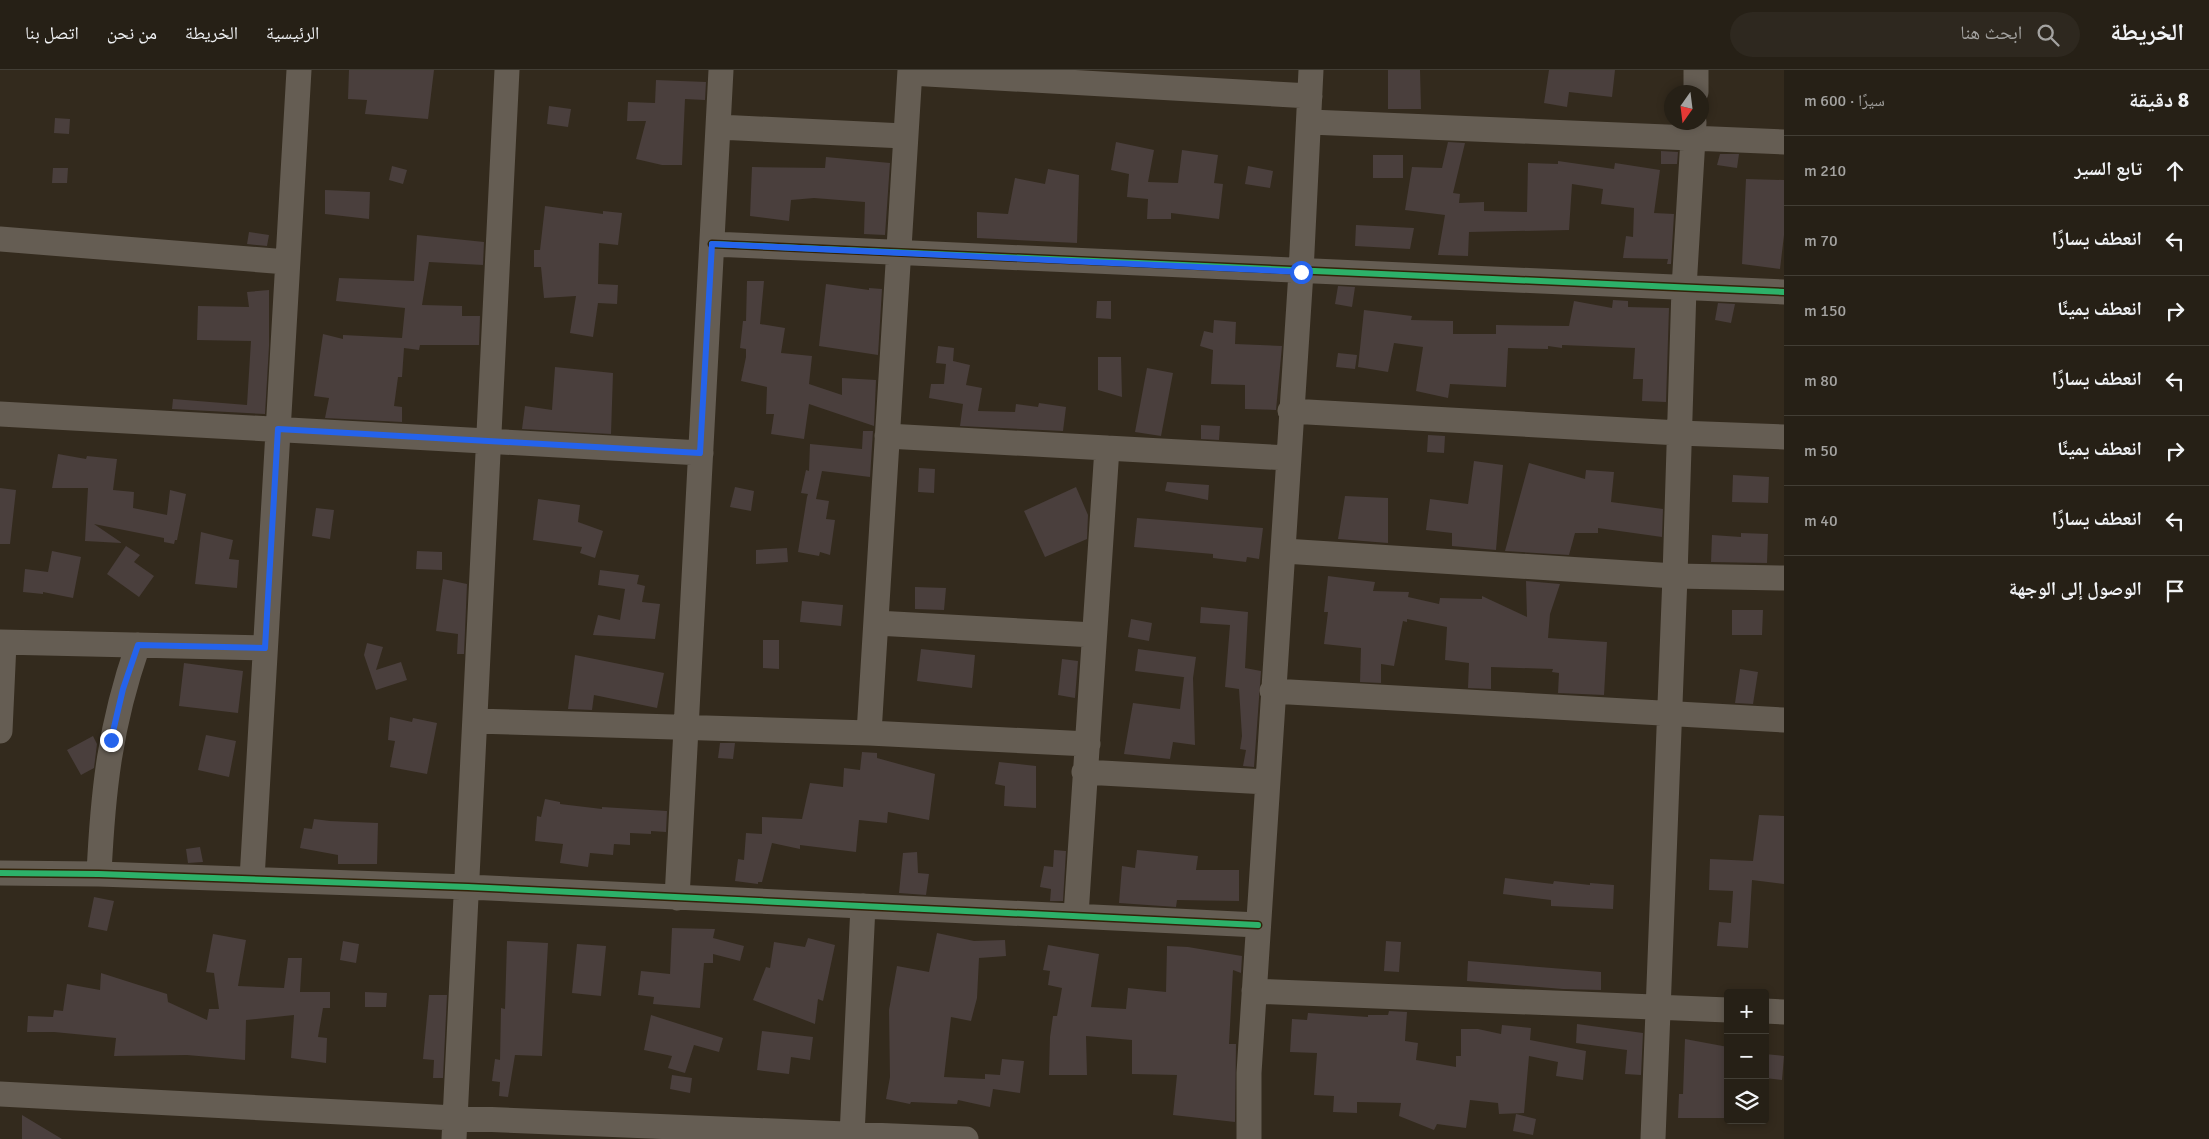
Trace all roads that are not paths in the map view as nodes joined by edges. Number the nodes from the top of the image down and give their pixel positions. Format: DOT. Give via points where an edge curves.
graph roads {
  1 [pos="299,70"];
  2 [pos="507,70"];
  3 [pos="721,70"];
  4 [pos="1311,70"];
  5 [pos="1696,70"];
  6 [pos="910,71"];
  7 [pos="1120,77"];
  8 [pos="1696,85"];
  9 [pos="1310,96"];
  10 [pos="1310,122"];
  11 [pos="718,127"];
  12 [pos="1694,131"];
  13 [pos="904,136"];
  14 [pos="1784,142"];
  15 [pos="0,239"];
  16 [pos="712,244"];
  17 [pos="898,252"];
  18 [pos="287,262"];
  19 [pos="1301,272"];
  20 [pos="1684,288"];
  21 [pos="1784,292"];
  22 [pos="1290,411"];
  23 [pos="0,414"];
  24 [pos="278,429"];
  25 [pos="1680,433"];
  26 [pos="887,436"];
  27 [pos="1784,437"];
  28 [pos="488,441"];
  29 [pos="1107,448"];
  30 [pos="700,453"];
  31 [pos="1288,458"];
  32 [pos="1284,551"];
  33 [pos="1675,576"];
  34 [pos="1784,578"];
  35 [pos="876,623"];
  36 [pos="1094,635"];
  37 [pos="2,642"];
  38 [pos="138,645"];
  39 [pos="265,648"];
  40 [pos="1272,691"];
  41 [pos="1670,712"];
  42 [pos="1784,720"];
  43 [pos="475,721"];
  44 [pos="685,729"];
  45 [pos="0,731"];
  46 [pos="869,733"];
  47 [pos="1088,744"];
  48 [pos="1084,772"];
  49 [pos="1266,782"];
  50 [pos="0,873"];
  51 [pos="99,874"];
  52 [pos="252,879"];
  53 [pos="468,887"];
  54 [pos="677,898"];
  55 [pos="863,906"];
  56 [pos="1076,915"];
  57 [pos="1258,925"];
  58 [pos="1254,990"];
  59 [pos="1659,1008"];
  60 [pos="1724,1010"];
  61 [pos="1769,1011"];
  62 [pos="1784,1012"];
  63 [pos="0,1094"];
  64 [pos="454,1129"];
  65 [pos="852,1135"];
  66 [pos="966,1139"];
  67 [pos="1249,1139"];
  68 [pos="1652,1139"];
  1 -- 18 [label="street"];
  2 -- 28 [label="street"];
  3 -- 11 [label="street"];
  4 -- 9 [label="street"];
  5 -- 8 [label="street"];
  6 -- 7 [label="street"];
  6 -- 13 [label="street"];
  7 -- 9 [label="street"];
  9 -- 10 [label="street"];
  10 -- 12 [label="street"];
  10 -- 19 [label="street"];
  11 -- 13 [label="street"];
  11 -- 16 [label="street"];
  12 -- 14 [label="street"];
  12 -- 20 [label="street"];
  13 -- 17 [label="street"];
  15 -- 18 [label="street"];
  16 -- 17 [label="street"];
  16 -- 30 [label="street"];
  17 -- 19 [label="street"];
  17 -- 26 [label="street"];
  18 -- 24 [label="street"];
  19 -- 20 [label="street"];
  19 -- 22 [label="street"];
  20 -- 21 [label="street"];
  20 -- 25 [label="street"];
  22 -- 25 [label="street"];
  22 -- 31 [label="street"];
  23 -- 24 [label="street"];
  24 -- 28 [label="street"];
  24 -- 39 [label="street"];
  25 -- 27 [label="street"];
  25 -- 33 [label="street"];
  26 -- 29 [label="street"];
  26 -- 35 [label="street"];
  28 -- 30 [label="street"];
  28 -- 43 [label="street"];
  29 -- 31 [label="street"];
  29 -- 36 [label="street"];
  30 -- 44 [label="street"];
  31 -- 32 [label="street"];
  32 -- 33 [label="street"];
  32 -- 40 [label="street"];
  33 -- 34 [label="street"];
  33 -- 41 [label="street"];
  35 -- 36 [label="street"];
  35 -- 46 [label="street"];
  36 -- 47 [label="street"];
  37 -- 38 [label="street"];
  37 -- 45 [label="street"];
  38 -- 39 [label="street"];
  38 -- 51 [label="street" via="123,689 107,764"];
  39 -- 52 [label="street"];
  40 -- 41 [label="street"];
  40 -- 49 [label="street"];
  41 -- 42 [label="street"];
  41 -- 59 [label="street"];
  43 -- 44 [label="street"];
  43 -- 53 [label="street"];
  44 -- 46 [label="street"];
  44 -- 54 [label="street"];
  46 -- 47 [label="street"];
  47 -- 48 [label="street"];
  48 -- 49 [label="street"];
  48 -- 56 [label="street"];
  49 -- 57 [label="street"];
  50 -- 51 [label="street"];
  51 -- 52 [label="street"];
  52 -- 53 [label="street"];
  53 -- 54 [label="street"];
  53 -- 64 [label="street"];
  54 -- 55 [label="street"];
  55 -- 56 [label="street"];
  55 -- 65 [label="street"];
  56 -- 57 [label="street"];
  57 -- 58 [label="street"];
  58 -- 59 [label="street"];
  58 -- 67 [label="street"];
  59 -- 60 [label="street"];
  59 -- 68 [label="street"];
  61 -- 62 [label="street"];
  63 -- 64 [label="street"];
  64 -- 65 [label="street"];
  65 -- 66 [label="street"];
}
